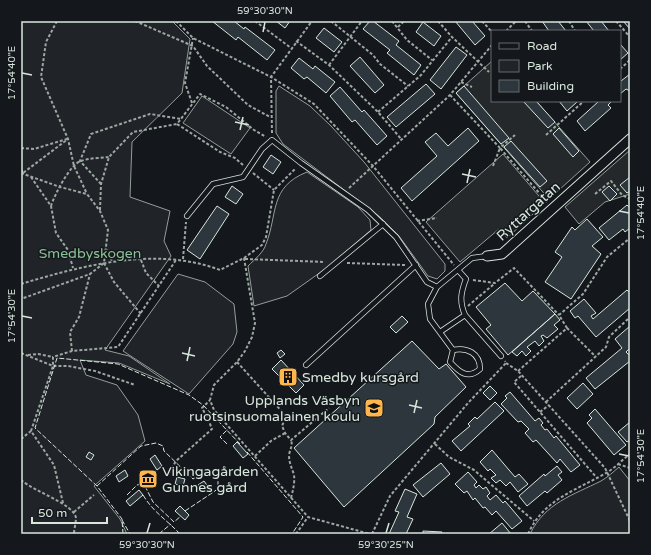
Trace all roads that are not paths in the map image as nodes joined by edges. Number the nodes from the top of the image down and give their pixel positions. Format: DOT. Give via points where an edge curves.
graph roads {
  1 [pos="630,139"];
  2 [pos="187,216"];
  3 [pos="383,224"];
  4 [pos="487,256"];
  5 [pos="416,265"];
  6 [pos="458,270"];
  7 [pos="320,276"];
  8 [pos="437,288"];
  9 [pos="465,314"];
  10 [pos="440,332"];
  11 [pos="452,350"];
  12 [pos="501,356"];
  13 [pos="306,365"];
  1 -- 4 [label="street, Ryttargatan" via="502,254"];
  2 -- 3 [label="lane" via="213,184 243,177 262,149 272,140 368,210"];
  3 -- 5 [label="lane"];
  3 -- 7 [label="lane"];
  4 -- 6 [label="lane, Ryttargatan" via="472,258"];
  5 -- 8 [label="lane" via="427,282"];
  5 -- 13 [label="lane"];
  6 -- 8 [label="lane, Ryttargatan"];
  6 -- 9 [label="lane" via="466,279 460,294"];
  8 -- 10 [label="lane, Ryttargatan" via="428,304 430,320"];
  9 -- 10 [label="lane"];
  9 -- 12 [label="lane"];
  10 -- 11 [label="lane, Ryttargatan"];
  11 -- 11 [label="lane, Ryttargatan" via="450,362 457,371 466,375 474,374 480,369 480,361 473,353 462,348"];
}
